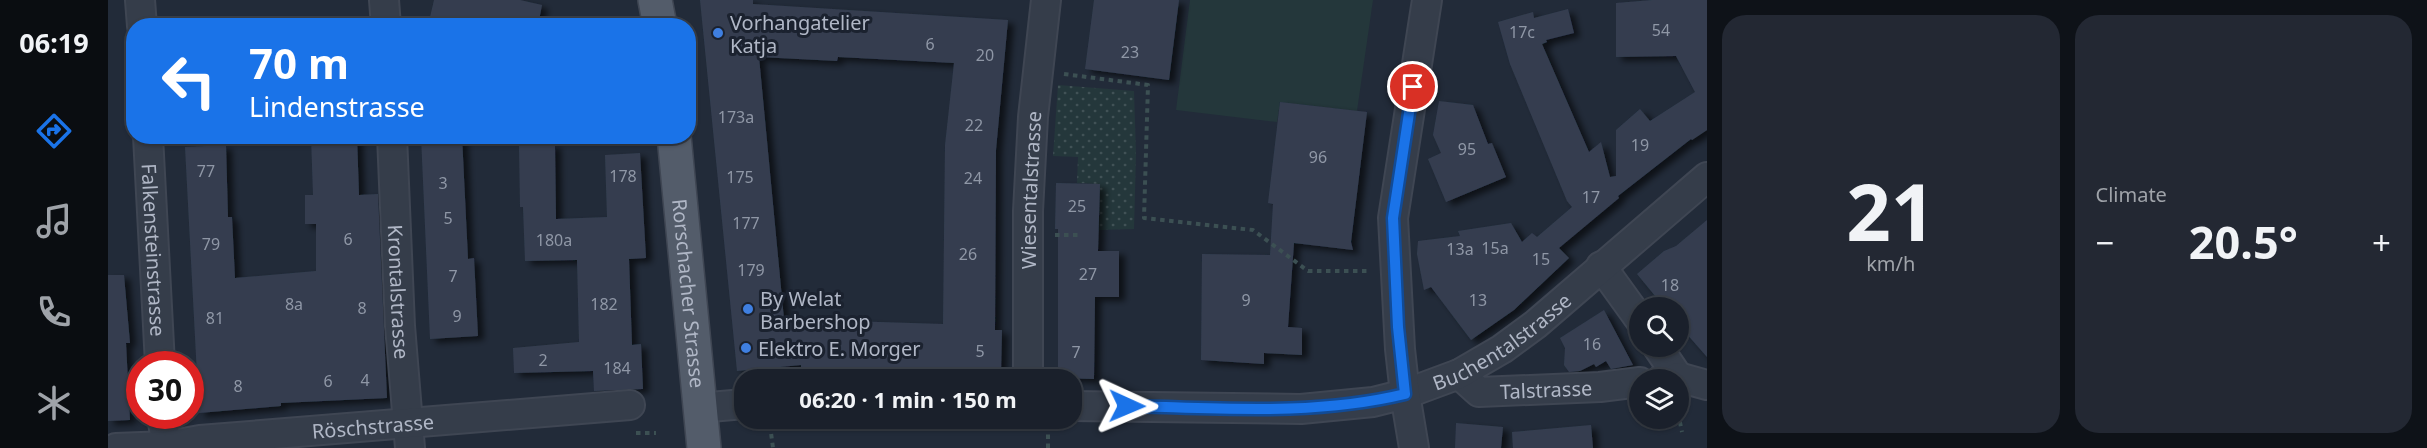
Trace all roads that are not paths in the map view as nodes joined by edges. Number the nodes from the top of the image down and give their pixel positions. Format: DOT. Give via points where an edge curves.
graph roads {
  1 [pos="140,0"];
  2 [pos="384,0"];
  3 [pos="655,0"];
  4 [pos="1046,0"];
  5 [pos="1427,0"];
  6 [pos="141,18"];
  7 [pos="385,18"];
  8 [pos="658,18"];
  9 [pos="148,144"];
  10 [pos="392,144"];
  11 [pos="675,144"];
  12 [pos="1707,177"];
  13 [pos="1601,266"];
  14 [pos="1629,305"];
  15 [pos="159,351"];
  16 [pos="1028,369"];
  17 [pos="1459,374"];
  18 [pos="1689,382"];
  19 [pos="1629,383"];
  20 [pos="1707,385"];
  21 [pos="1405,394"];
  22 [pos="630,405"];
  23 [pos="734,405"];
  24 [pos="1082,406"];
  25 [pos="699,408"];
  26 [pos="164,429"];
  27 [pos="410,435"];
  28 [pos="251,442"];
  29 [pos="167,447"];
  30 [pos="116,448"];
  31 [pos="704,448"];
  32 [pos="1414,448"];
  1 -- 6 [label="street"];
  2 -- 7 [label="street"];
  3 -- 8 [label="main road"];
  4 -- 16 [label="street, Wiesentalstrasse" via="1033,117 1028,211"];
  5 -- 21 [label="street" via="1393,218"];
  9 -- 15 [label="street, Falkensteinstrasse"];
  10 -- 27 [label="street, Krontalstrasse" via="400,326"];
  11 -- 25 [label="main road, Rorschacher Strasse"];
  12 -- 13 [label="street, Buchentalstrasse"];
  13 -- 14 [label="street"];
  13 -- 17 [label="street, Buchentalstrasse" via="1502,350"];
  17 -- 19 [label="street, Talstrasse" via="1479,392"];
  17 -- 21 [label="street, Buchentalstrasse"];
  18 -- 20 [label="street"];
  21 -- 24 [label="street, Buchentalstrasse" via="1373,402 1300,409"];
  21 -- 32 [label="street"];
  22 -- 27 [label="street, Röschstrasse"];
  23 -- 25 [label="street"];
  25 -- 31 [label="main road, Rorschacher Strasse"];
  26 -- 29 [label="street"];
  27 -- 28 [label="street, Röschstrasse"];
  28 -- 29 [label="street, Röschstrasse" via="200,440"];
  29 -- 30 [label="street, Röschstrasse"];
}
